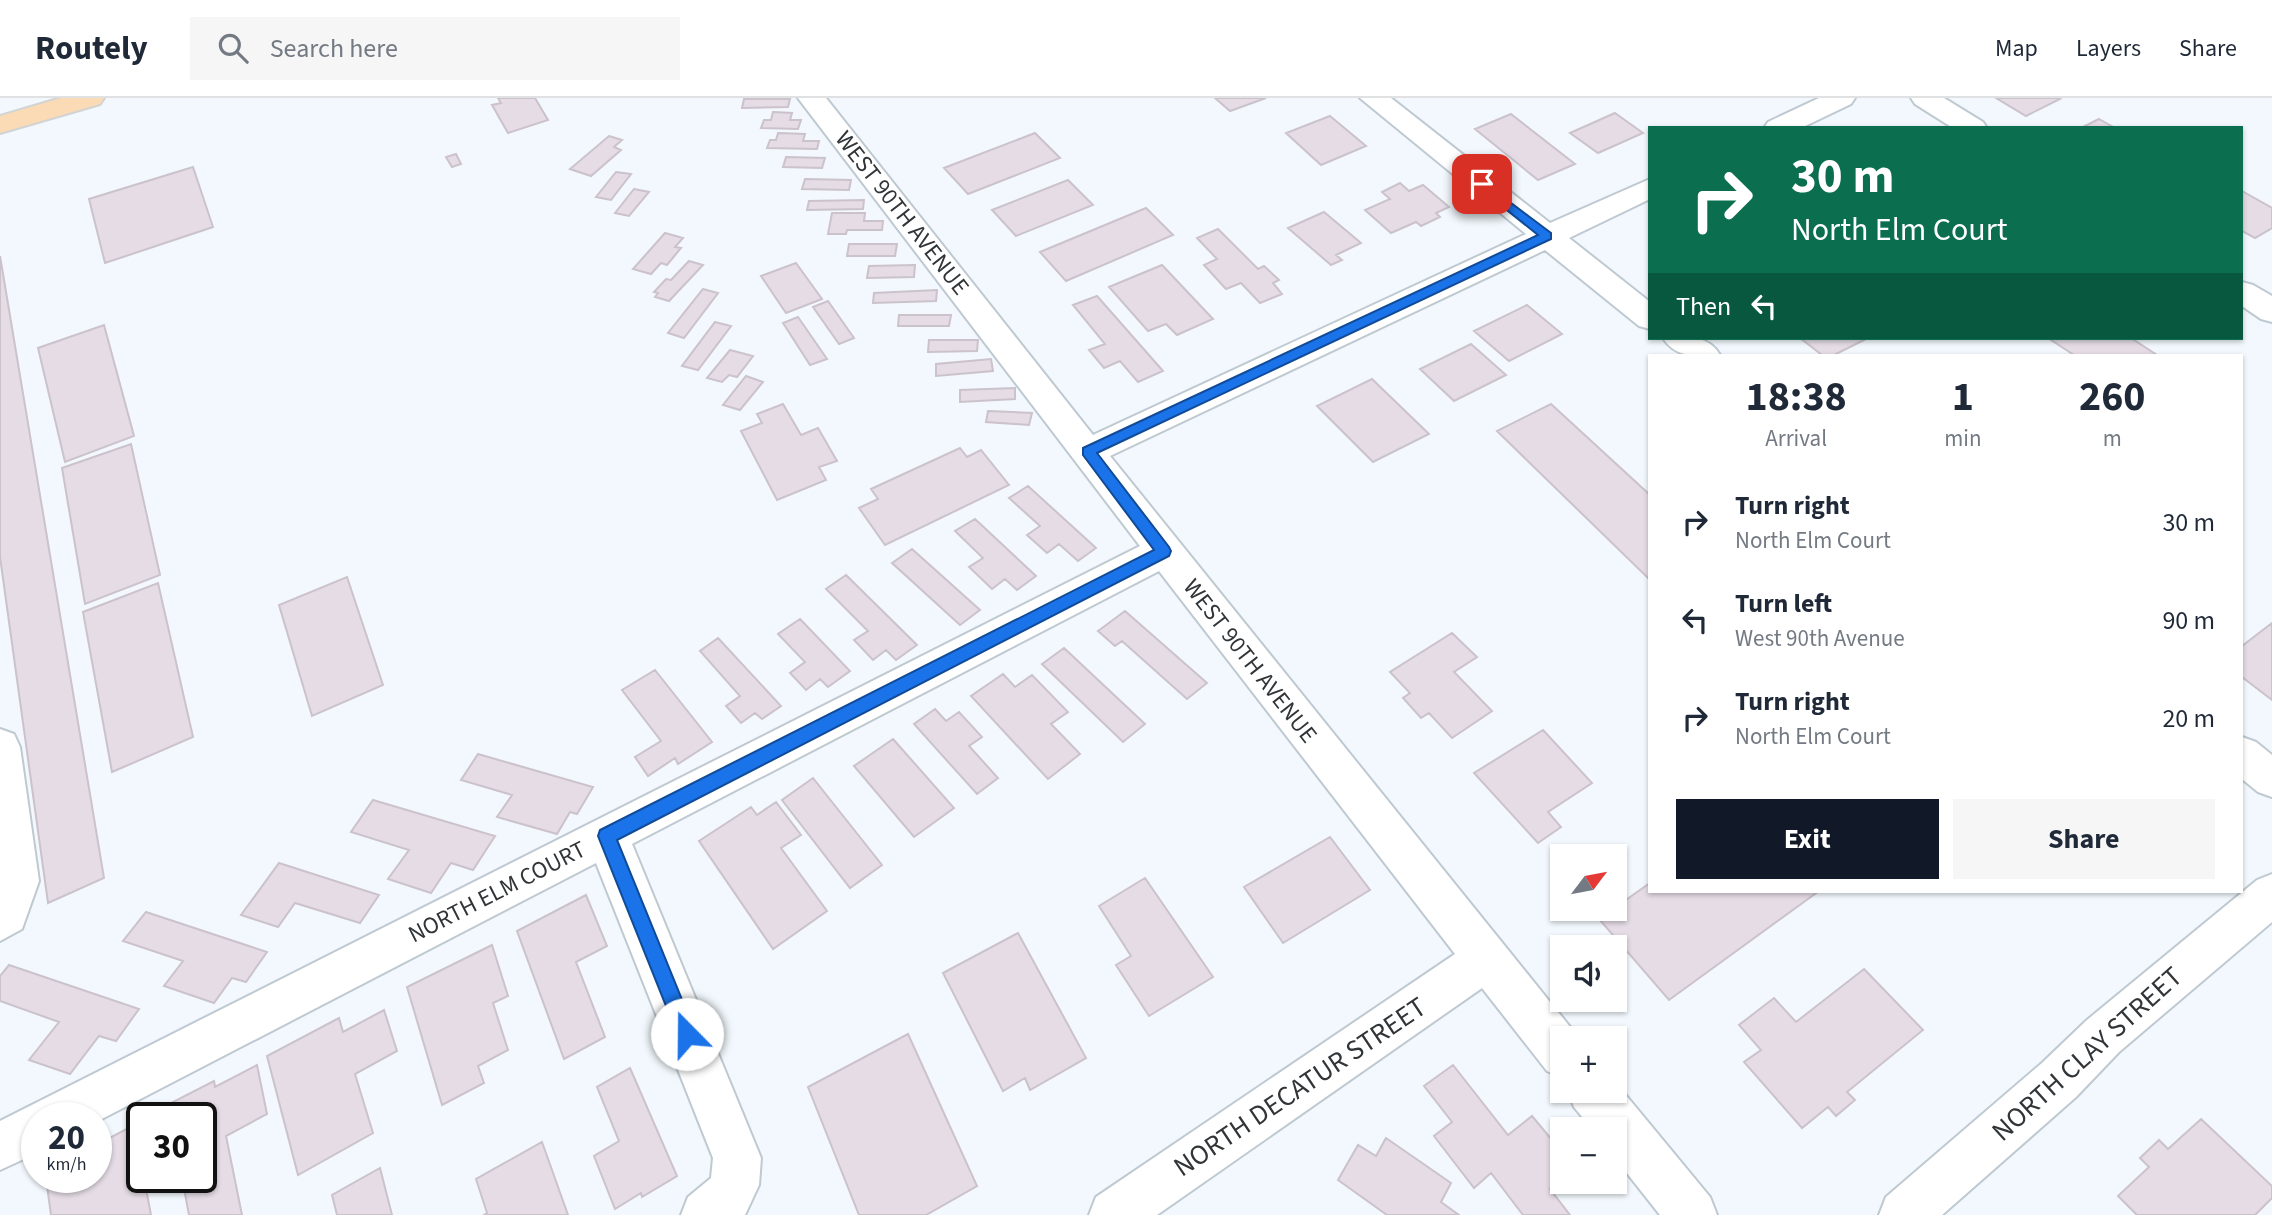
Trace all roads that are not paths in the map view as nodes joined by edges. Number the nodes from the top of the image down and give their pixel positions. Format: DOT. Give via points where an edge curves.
graph roads {
  1 [pos="90,98"];
  2 [pos="812,98"];
  3 [pos="1374,98"];
  4 [pos="1841,98"];
  5 [pos="1925,98"];
  6 [pos="0,125"];
  7 [pos="1782,126"];
  8 [pos="1970,126"];
  9 [pos="1648,189"];
  10 [pos="1547,236"];
  11 [pos="2243,293"];
  12 [pos="2272,311"];
  13 [pos="1648,316"];
  14 [pos="1682,340"];
  15 [pos="1703,354"];
  16 [pos="1088,452"];
  17 [pos="1164,551"];
  18 [pos="0,747"];
  19 [pos="2243,756"];
  20 [pos="2272,779"];
  21 [pos="607,836"];
  22 [pos="2272,894"];
  23 [pos="0,920"];
  24 [pos="1486,960"];
  25 [pos="1550,1039"];
  26 [pos="86,1102"];
  27 [pos="1602,1103"];
  28 [pos="21,1136"];
  29 [pos="0,1146"];
  30 [pos="706,1215"];
  31 [pos="1114,1215"];
  32 [pos="1692,1215"];
  33 [pos="1904,1215"];
  1 -- 6 [label="main road"];
  2 -- 16 [label="street, WEST 90TH AVENUE"];
  3 -- 10 [label="street"];
  4 -- 7 [label="street"];
  5 -- 8 [label="street"];
  9 -- 10 [label="street"];
  10 -- 13 [label="street"];
  10 -- 16 [label="street"];
  11 -- 12 [label="street"];
  14 -- 15 [label="street"];
  16 -- 17 [label="street, WEST 90TH AVENUE"];
  17 -- 21 [label="street, NORTH ELM COURT"];
  17 -- 24 [label="street, WEST 90TH AVENUE"];
  18 -- 23 [label="street" via="17,881 7,914"];
  19 -- 20 [label="street"];
  21 -- 26 [label="street, NORTH ELM COURT"];
  21 -- 30 [label="street" via="737,1158 737,1180 725,1203"];
  22 -- 33 [label="street, NORTH CLAY STREET" via="2103,1036 2060,1080"];
  24 -- 25 [label="street, WEST 90TH AVENUE"];
  24 -- 31 [label="street, NORTH DECATUR STREET"];
  27 -- 32 [label="street"];
  28 -- 29 [label="street"];
}
